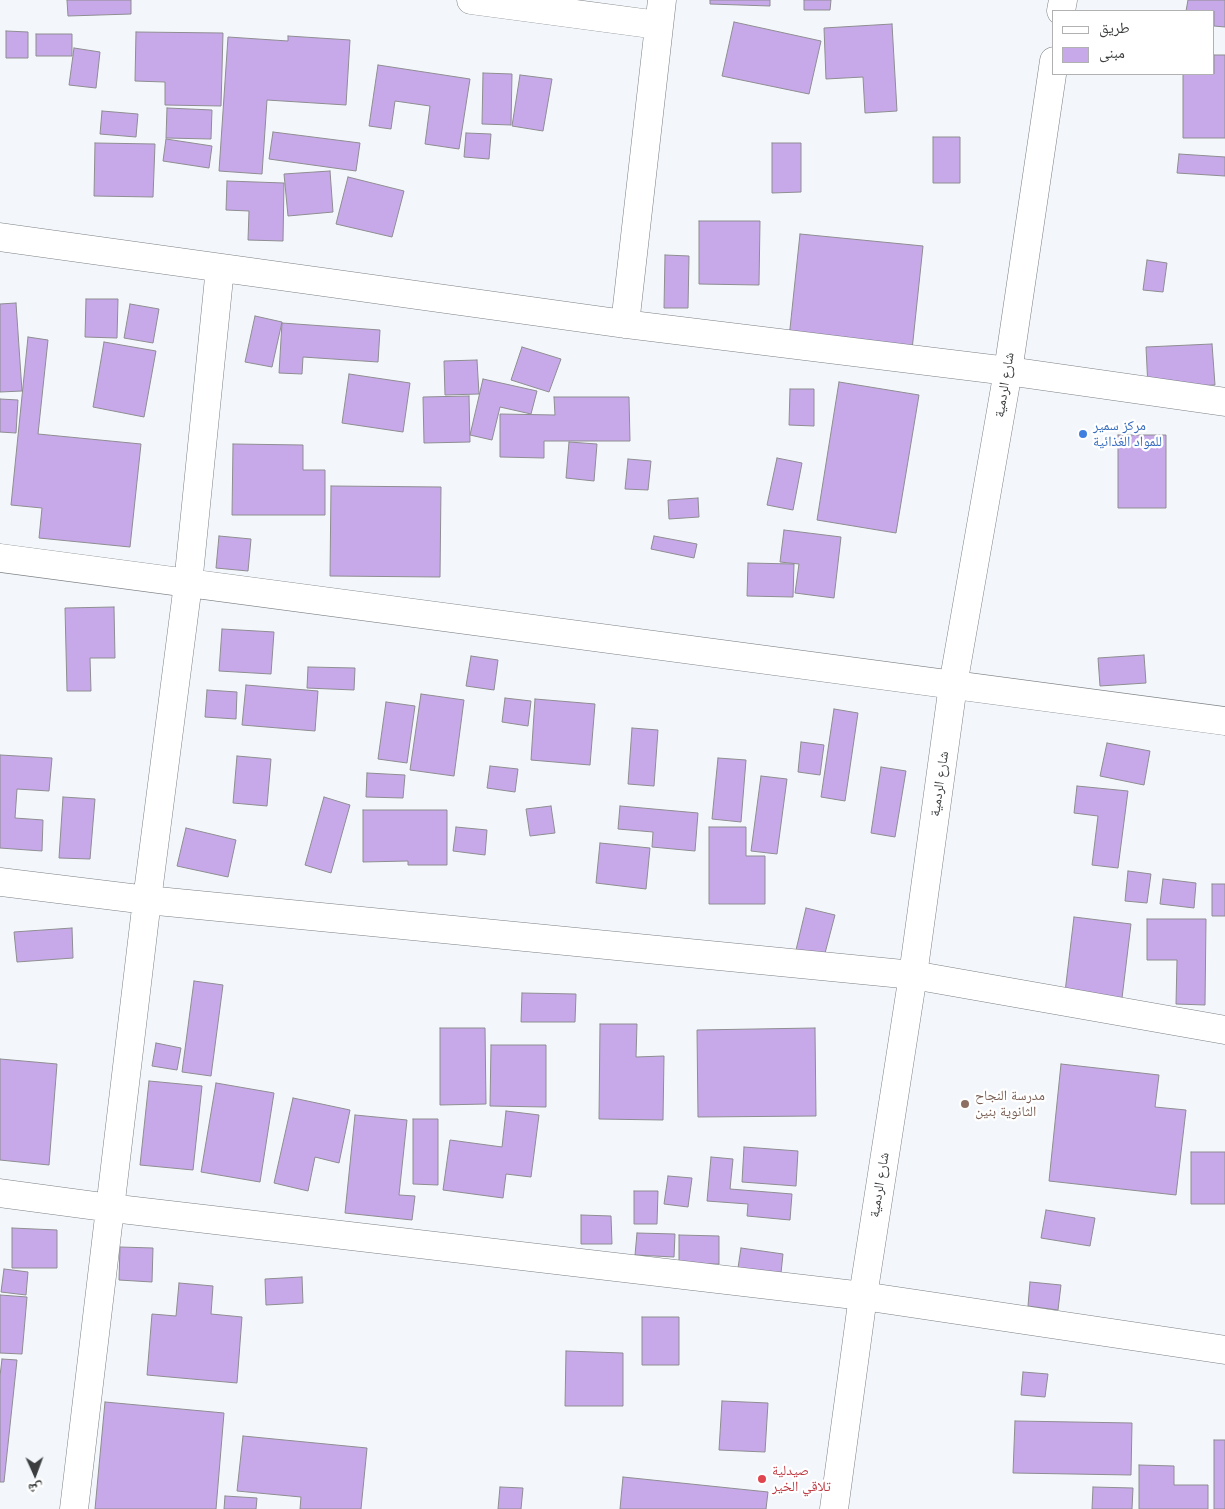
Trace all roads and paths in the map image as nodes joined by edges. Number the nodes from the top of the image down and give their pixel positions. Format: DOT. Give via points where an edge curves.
graph roads {
  1 [pos="471,0"];
  2 [pos="660,13"];
  3 [pos="1052,74"];
  4 [pos="0,237"];
  5 [pos="220,268"];
  6 [pos="625,324"];
  7 [pos="1008,371"];
  8 [pos="1225,402"];
  9 [pos="0,558"];
  10 [pos="188,584"];
  11 [pos="953,685"];
  12 [pos="1225,721"];
  13 [pos="0,882"];
  14 [pos="146,900"];
  15 [pos="913,975"];
  16 [pos="1225,1030"];
  17 [pos="0,1194"];
  18 [pos="111,1208"];
  19 [pos="863,1296"];
  20 [pos="1225,1350"];
  21 [pos="74,1509"];
  22 [pos="834,1509"];
  1 -- 2 [label="street"];
  2 -- 6 [label="street"];
  3 -- 7 [label="street, شارع الردمية"];
  4 -- 5 [label="street"];
  5 -- 6 [label="street"];
  5 -- 10 [label="street"];
  6 -- 7 [label="street"];
  7 -- 8 [label="street"];
  7 -- 11 [label="street, شارع الردمية"];
  9 -- 10 [label="street"];
  10 -- 11 [label="street"];
  10 -- 14 [label="street"];
  11 -- 12 [label="street"];
  11 -- 15 [label="street, شارع الردمية"];
  13 -- 14 [label="street"];
  14 -- 15 [label="street"];
  14 -- 18 [label="street"];
  15 -- 16 [label="street"];
  15 -- 19 [label="street, شارع الردمية"];
  17 -- 18 [label="street"];
  18 -- 19 [label="street"];
  18 -- 21 [label="street"];
  19 -- 20 [label="street"];
  19 -- 22 [label="street, شارع الردمية"];
}
